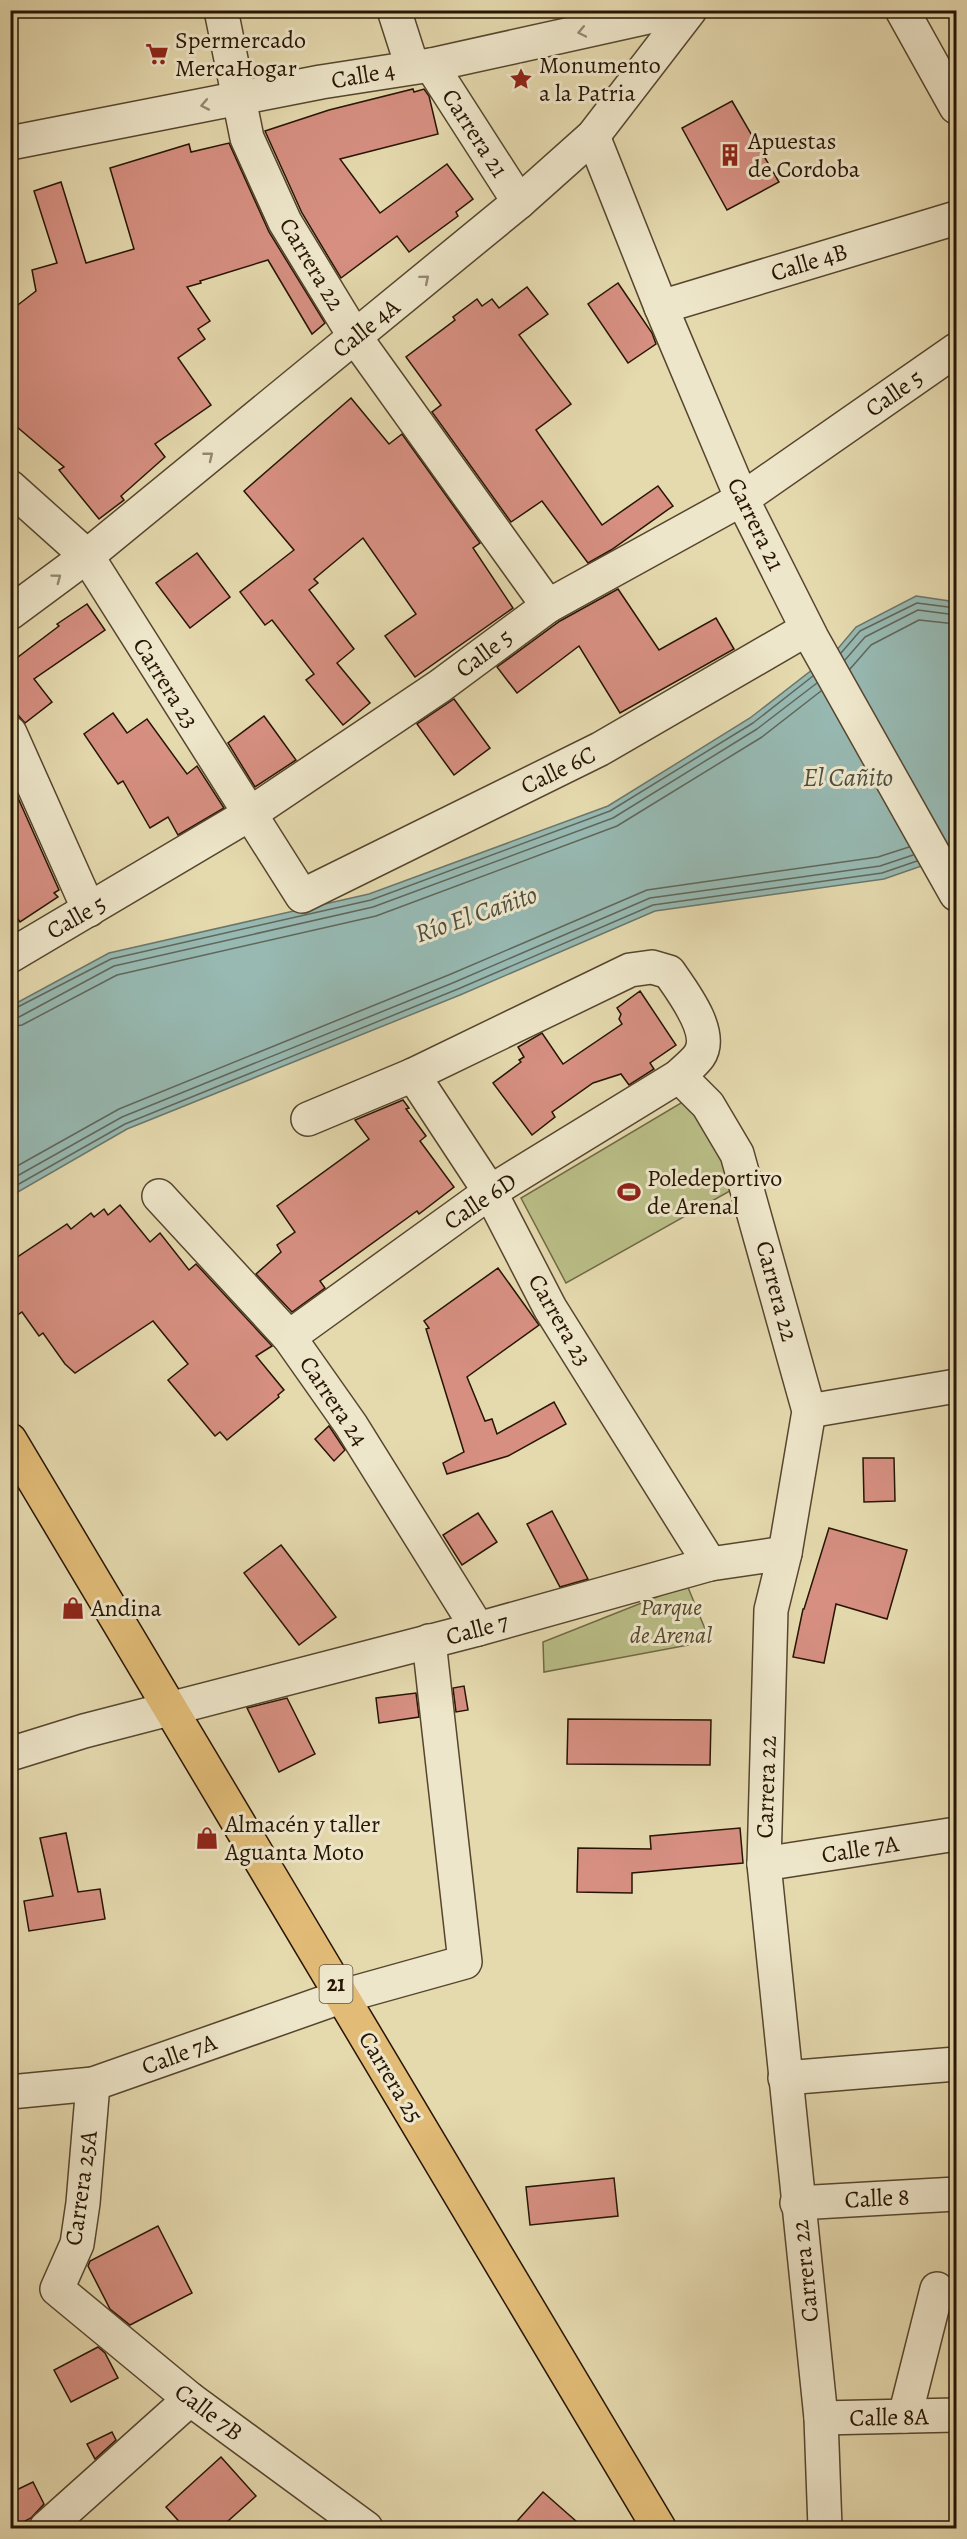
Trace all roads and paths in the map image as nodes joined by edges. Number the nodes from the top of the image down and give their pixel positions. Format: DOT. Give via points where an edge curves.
graph roads {
  1 [pos="221,10"];
  2 [pos="394,10"];
  3 [pos="680,10"];
  4 [pos="690,10"];
  5 [pos="902,10"];
  6 [pos="422,65"];
  7 [pos="239,98"];
  8 [pos="957,107"];
  9 [pos="593,136"];
  10 [pos="10,143"];
  11 [pos="519,202"];
  12 [pos="957,218"];
  13 [pos="661,307"];
  14 [pos="355,337"];
  15 [pos="957,350"];
  16 [pos="10,487"];
  17 [pos="742,499"];
  18 [pos="87,556"];
  19 [pos="548,606"];
  20 [pos="10,613"];
  21 [pos="810,634"];
  22 [pos="10,733"];
  23 [pos="248,814"];
  24 [pos="956,893"];
  25 [pos="302,896"];
  26 [pos="89,910"];
  27 [pos="10,956"];
  28 [pos="413,1075"];
  29 [pos="679,1076"];
  30 [pos="308,1119"];
  31 [pos="490,1191"];
  32 [pos="159,1196"];
  33 [pos="289,1337"];
  34 [pos="957,1386"];
  35 [pos="809,1411"];
  36 [pos="10,1440"];
  37 [pos="785,1553"];
  38 [pos="710,1564"];
  39 [pos="478,1629"];
  40 [pos="429,1641"];
  41 [pos="169,1709"];
  42 [pos="10,1754"];
  43 [pos="957,1834"];
  44 [pos="764,1864"];
  45 [pos="343,1996"];
  46 [pos="957,2064"];
  47 [pos="785,2078"];
  48 [pos="93,2084"];
  49 [pos="10,2092"];
  50 [pos="957,2194"];
  51 [pos="797,2203"];
  52 [pos="57,2289"];
  53 [pos="938,2289"];
  54 [pos="190,2399"];
  55 [pos="957,2415"];
  56 [pos="905,2416"];
  57 [pos="820,2418"];
  58 [pos="48,2528"];
  59 [pos="366,2529"];
  60 [pos="659,2529"];
  61 [pos="825,2529"];
  1 -- 7 [label="street, Carrera 22"];
  2 -- 6 [label="street, Carrera 21"];
  3 -- 6 [label="street, Calle 4, one-way"];
  4 -- 9 [label="street, Calle 4A"];
  5 -- 8 [label="street"];
  6 -- 7 [label="street, Calle 4"];
  6 -- 11 [label="street, Carrera 21"];
  7 -- 10 [label="street, Calle 4, one-way"];
  7 -- 14 [label="street, Carrera 22" via="247,138 285,222"];
  9 -- 11 [label="street, Calle 4A"];
  9 -- 13 [label="street, Carrera 21"];
  14 -- 11 [label="street, Calle 4A, one-way"];
  12 -- 13 [label="street, Calle 4B"];
  13 -- 17 [label="street, Carrera 21"];
  18 -- 14 [label="street, Calle 4A, one-way"];
  14 -- 19 [label="street, Carrera 22"];
  15 -- 17 [label="street, Calle 5"];
  16 -- 18 [label="street, Carrera 23"];
  17 -- 19 [label="street, Calle 5"];
  17 -- 21 [label="street, Carrera 21"];
  20 -- 18 [label="street, Calle 4A, one-way"];
  18 -- 23 [label="street, Carrera 23"];
  19 -- 23 [label="street, Calle 5" via="440,686"];
  21 -- 24 [label="street, Carrera 21"];
  21 -- 25 [label="street, Calle 6C" via="600,749"];
  22 -- 26 [label="street"];
  23 -- 25 [label="street, Carrera 23"];
  23 -- 26 [label="street, Calle 5"];
  26 -- 27 [label="street, Calle 5"];
  28 -- 29 [label="street, Calle 6D" via="630,970 652,967 669,972 703,1032 700,1055"];
  28 -- 30 [label="street"];
  28 -- 31 [label="street, Carrera 23"];
  29 -- 31 [label="street, Calle 6D"];
  29 -- 35 [label="street, Carrera 22" via="708,1105 737,1154"];
  31 -- 33 [label="street, Calle 6D"];
  31 -- 38 [label="street, Carrera 23" via="550,1308"];
  32 -- 33 [label="street, Carrera 24"];
  33 -- 39 [label="street, Carrera 24" via="351,1425"];
  34 -- 35 [label="street"];
  35 -- 37 [label="street, Carrera 22"];
  36 -- 41 [label="main road, Carrera 25 / 21"];
  37 -- 38 [label="street, Calle 7"];
  37 -- 44 [label="street, Carrera 22" via="771,1610"];
  38 -- 39 [label="street, Calle 7"];
  39 -- 40 [label="street, Calle 7"];
  40 -- 41 [label="street, Calle 7"];
  40 -- 45 [label="street, Calle 7A" via="465,1962"];
  41 -- 42 [label="street, Calle 7"];
  41 -- 45 [label="main road, Carrera 25 / 21"];
  43 -- 44 [label="street, Calle 7A"];
  44 -- 47 [label="street, Carrera 22"];
  45 -- 48 [label="street, Calle 7A"];
  45 -- 60 [label="main road, Carrera 25 / 21"];
  46 -- 47 [label="street"];
  47 -- 51 [label="street, Carrera 22"];
  48 -- 49 [label="street, Calle 7A"];
  48 -- 52 [label="street, Carrera 25A" via="76,2244"];
  50 -- 51 [label="street, Calle 8"];
  51 -- 57 [label="street, Carrera 22"];
  52 -- 54 [label="street, Calle 7B"];
  53 -- 56 [label="street"];
  54 -- 58 [label="street"];
  54 -- 59 [label="street, Calle 7B"];
  55 -- 56 [label="street, Calle 8A"];
  56 -- 57 [label="street, Calle 8A"];
  57 -- 61 [label="street, Carrera 22"];
}
